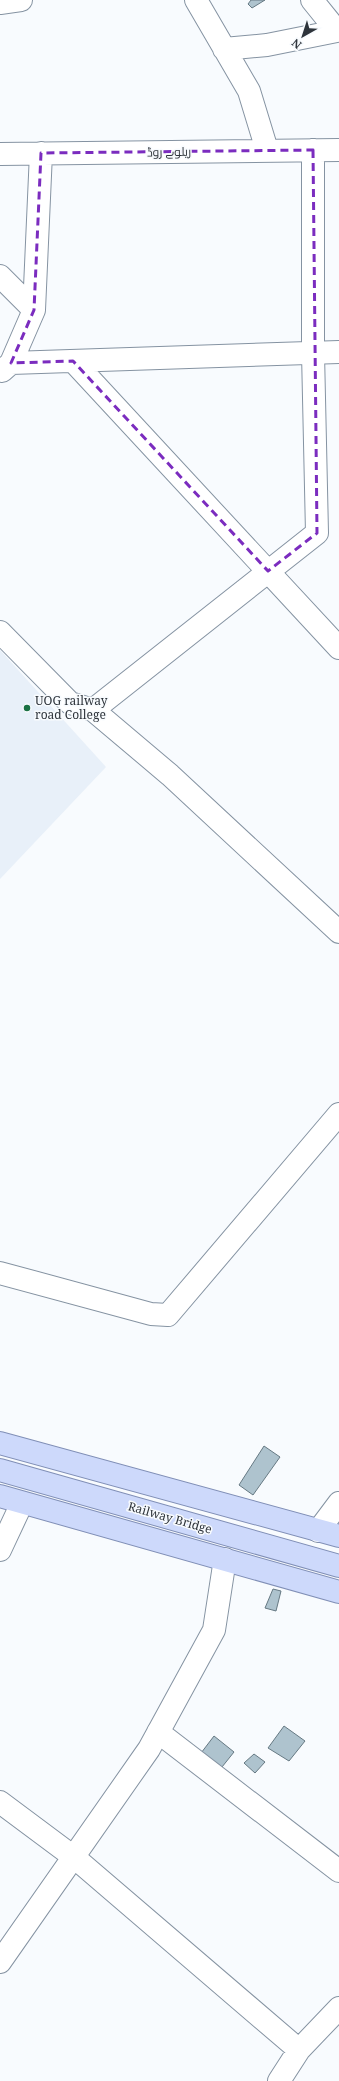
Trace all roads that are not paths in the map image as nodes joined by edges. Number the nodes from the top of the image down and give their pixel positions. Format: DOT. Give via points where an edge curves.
graph roads {
  1 [pos="21,0"];
  2 [pos="196,0"];
  3 [pos="312,0"];
  4 [pos="0,3"];
  5 [pos="224,49"];
  6 [pos="268,150"];
  7 [pos="313,150"];
  8 [pos="339,150"];
  9 [pos="41,153"];
  10 [pos="0,154"];
  11 [pos="0,276"];
  12 [pos="34,310"];
  13 [pos="339,352"];
  14 [pos="313,353"];
  15 [pos="72,361"];
  16 [pos="5,368"];
  17 [pos="268,571"];
  18 [pos="0,632"];
  19 [pos="339,648"];
  20 [pos="93,710"];
  21 [pos="339,932"];
  22 [pos="339,1114"];
  23 [pos="0,1273"];
  24 [pos="0,1443"];
  25 [pos="0,1470"];
  26 [pos="0,1496"];
  27 [pos="22,1503"];
  28 [pos="339,1503"];
  29 [pos="318,1531"];
  30 [pos="339,1536"];
  31 [pos="0,1550"];
  32 [pos="225,1559"];
  33 [pos="339,1566"];
  34 [pos="339,1592"];
  35 [pos="158,1732"];
  36 [pos="0,1802"];
  37 [pos="75,1858"];
  38 [pos="339,1871"];
  39 [pos="0,1962"];
  40 [pos="339,2008"];
  41 [pos="299,2050"];
  42 [pos="279,2081"];
  1 -- 4 [label="street"];
  2 -- 5 [label="street"];
  3 -- 5 [label="street" via="337,31 267,45"];
  5 -- 6 [label="street" via="249,91"];
  6 -- 7 [label="street, ریلوے روڈ"];
  6 -- 9 [label="street, ریلوے روڈ"];
  7 -- 8 [label="street, ریلوے روڈ"];
  7 -- 14 [label="street"];
  9 -- 10 [label="street, ریلوے روڈ"];
  9 -- 12 [label="street"];
  11 -- 12 [label="street"];
  12 -- 16 [label="street"];
  13 -- 14 [label="street"];
  14 -- 15 [label="street"];
  14 -- 17 [label="street" via="317,533"];
  15 -- 16 [label="street"];
  15 -- 17 [label="street"];
  17 -- 19 [label="street"];
  17 -- 20 [label="street"];
  18 -- 20 [label="street" via="70,703"];
  20 -- 21 [label="street" via="170,775"];
  22 -- 23 [label="street" via="168,1315 150,1314"];
  24 -- 29 [label="main road"];
  25 -- 33 [label="main road, Railway Bridge"];
  26 -- 27 [label="main road"];
  27 -- 31 [label="street"];
  27 -- 32 [label="main road"];
  28 -- 29 [label="street"];
  29 -- 30 [label="main road"];
  32 -- 34 [label="main road"];
  32 -- 35 [label="street" via="214,1630"];
  35 -- 37 [label="street"];
  35 -- 38 [label="street"];
  36 -- 37 [label="street"];
  37 -- 39 [label="street"];
  37 -- 41 [label="street"];
  40 -- 41 [label="street"];
  41 -- 42 [label="street"];
}
